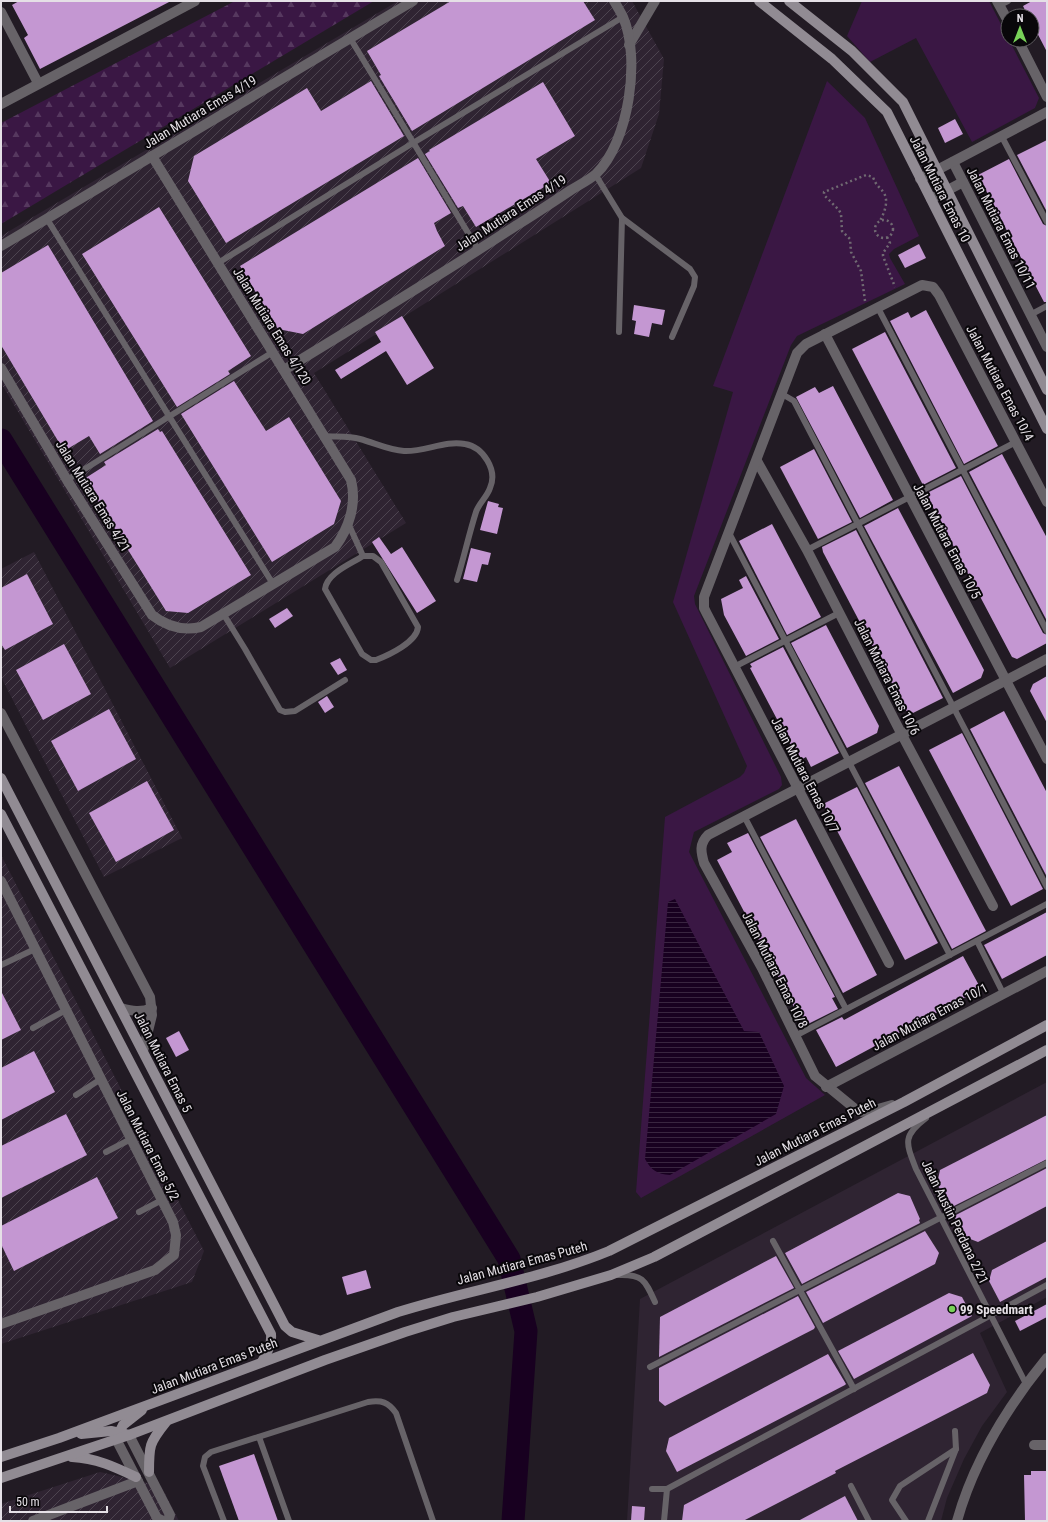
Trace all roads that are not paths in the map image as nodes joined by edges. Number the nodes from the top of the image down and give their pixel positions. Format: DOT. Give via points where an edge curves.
graph roads {
  1 [pos="195,1"];
  2 [pos="413,1"];
  3 [pos="614,1"];
  4 [pos="655,1"];
  5 [pos="759,1"];
  6 [pos="789,1"];
  7 [pos="1,12"];
  8 [pos="623,17"];
  9 [pos="350,38"];
  10 [pos="629,45"];
  11 [pos="1022,48"];
  12 [pos="38,84"];
  13 [pos="1047,97"];
  14 [pos="1,104"];
  15 [pos="1047,112"];
  16 [pos="1002,137"];
  17 [pos="413,143"];
  18 [pos="152,156"];
  19 [pos="953,162"];
  20 [pos="936,171"];
  21 [pos="595,174"];
  22 [pos="920,179"];
  23 [pos="962,182"];
  24 [pos="946,190"];
  25 [pos="930,199"];
  26 [pos="622,218"];
  27 [pos="47,219"];
  28 [pos="1047,222"];
  29 [pos="1,246"];
  30 [pos="479,251"];
  31 [pos="218,263"];
  32 [pos="1047,306"];
  33 [pos="874,310"];
  34 [pos="1030,315"];
  35 [pos="619,332"];
  36 [pos="825,334"];
  37 [pos="672,336"];
  38 [pos="1047,347"];
  39 [pos="273,352"];
  40 [pos="1,368"];
  41 [pos="284,370"];
  42 [pos="1047,390"];
  43 [pos="782,394"];
  44 [pos="168,417"];
  45 [pos="1047,429"];
  46 [pos="324,436"];
  47 [pos="1016,442"];
  48 [pos="757,461"];
  49 [pos="963,469"];
  50 [pos="67,480"];
  51 [pos="910,498"];
  52 [pos="1047,502"];
  53 [pos="350,518"];
  54 [pos="858,524"];
  55 [pos="729,533"];
  56 [pos="807,550"];
  57 [pos="363,556"];
  58 [pos="457,580"];
  59 [pos="273,584"];
  60 [pos="839,613"];
  61 [pos="224,615"];
  62 [pos="1047,631"];
  63 [pos="786,641"];
  64 [pos="1047,659"];
  65 [pos="734,667"];
  66 [pos="345,680"];
  67 [pos="1006,680"];
  68 [pos="954,706"];
  69 [pos="1,713"];
  70 [pos="901,733"];
  71 [pos="1047,759"];
  72 [pos="848,761"];
  73 [pos="2,783"];
  74 [pos="797,788"];
  75 [pos="1,814"];
  76 [pos="744,816"];
  77 [pos="2,884"];
  78 [pos="1047,887"];
  79 [pos="1047,904"];
  80 [pos="993,906"];
  81 [pos="977,941"];
  82 [pos="35,949"];
  83 [pos="950,954"];
  84 [pos="890,963"];
  85 [pos="1,965"];
  86 [pos="1047,971"];
  87 [pos="1003,993"];
  88 [pos="120,1008"];
  89 [pos="152,1008"];
  90 [pos="846,1009"];
  91 [pos="66,1010"];
  92 [pos="1047,1025"];
  93 [pos="33,1028"];
  94 [pos="795,1036"];
  95 [pos="1047,1050"];
  96 [pos="143,1051"];
  97 [pos="101,1080"];
  98 [pos="826,1087"];
  99 [pos="76,1095"];
  100 [pos="949,1101"];
  101 [pos="904,1102"];
  102 [pos="131,1140"];
  103 [pos="106,1152"];
  104 [pos="1047,1164"];
  105 [pos="162,1200"];
  106 [pos="139,1212"];
  107 [pos="941,1219"];
  108 [pos="773,1241"];
  109 [pos="611,1275"];
  110 [pos="1047,1285"];
  111 [pos="800,1290"];
  112 [pos="655,1302"];
  113 [pos="990,1316"];
  114 [pos="1,1324"];
  115 [pos="318,1340"];
  116 [pos="1047,1358"];
  117 [pos="262,1362"];
  118 [pos="650,1367"];
  119 [pos="1026,1384"];
  120 [pos="854,1389"];
  121 [pos="147,1405"];
  122 [pos="167,1421"];
  123 [pos="955,1431"];
  124 [pos="122,1435"];
  125 [pos="259,1437"];
  126 [pos="59,1438"];
  127 [pos="1034,1445"];
  128 [pos="1047,1445"];
  129 [pos="956,1449"];
  130 [pos="1,1457"];
  131 [pos="67,1457"];
  132 [pos="149,1472"];
  133 [pos="1,1478"];
  134 [pos="137,1479"];
  135 [pos="851,1486"];
  136 [pos="652,1489"];
  137 [pos="667,1489"];
  138 [pos="33,1521"];
  139 [pos="163,1521"];
  140 [pos="168,1521"];
  141 [pos="224,1521"];
  142 [pos="289,1521"];
  143 [pos="433,1521"];
  144 [pos="664,1521"];
  145 [pos="869,1521"];
  146 [pos="906,1521"];
  147 [pos="928,1521"];
  148 [pos="957,1521"];
  1 -- 12 [label="street"];
  2 -- 9 [label="street, Jalan Mutiara Emas 4/19"];
  3 -- 8 [label="street, Jalan Mutiara Emas 4/19"];
  4 -- 10 [label="street"];
  5 -- 22 [label="street, Jalan Mutiara Emas 10" via="832,59 887,112"];
  6 -- 20 [label="street, Jalan Mutiara Emas 10" via="852,51 903,102"];
  7 -- 12 [label="street"];
  8 -- 10 [label="street, Jalan Mutiara Emas 4/19"];
  8 -- 17 [label="lane"];
  9 -- 17 [label="lane"];
  9 -- 18 [label="street, Jalan Mutiara Emas 4/19"];
  10 -- 21 [label="street, Jalan Mutiara Emas 4/19" via="630,89 624,121 611,152"];
  11 -- 13 [label="street"];
  12 -- 14 [label="street"];
  15 -- 16 [label="street"];
  16 -- 19 [label="street"];
  16 -- 28 [label="lane"];
  17 -- 30 [label="lane"];
  17 -- 31 [label="lane"];
  18 -- 27 [label="street, Jalan Mutiara Emas 4/19"];
  18 -- 31 [label="street, Jalan Mutiara Emas 4/120"];
  19 -- 20 [label="street"];
  19 -- 23 [label="street, Jalan Mutiara Emas 10/11"];
  20 -- 22 [label="street"];
  20 -- 24 [label="street, Jalan Mutiara Emas 10"];
  21 -- 26 [label="lane"];
  21 -- 30 [label="street, Jalan Mutiara Emas 4/19"];
  22 -- 25 [label="street, Jalan Mutiara Emas 10"];
  23 -- 24 [label="street"];
  23 -- 34 [label="street, Jalan Mutiara Emas 10/11"];
  24 -- 25 [label="street"];
  24 -- 42 [label="street, Jalan Mutiara Emas 10"];
  25 -- 45 [label="street, Jalan Mutiara Emas 10"];
  26 -- 35 [label="lane"];
  26 -- 37 [label="lane" via="690,269 695,276 694,286"];
  27 -- 29 [label="street, Jalan Mutiara Emas 4/19"];
  27 -- 44 [label="lane"];
  30 -- 41 [label="street, Jalan Mutiara Emas 4/19"];
  31 -- 39 [label="street, Jalan Mutiara Emas 4/120"];
  32 -- 34 [label="lane"];
  33 -- 36 [label="street"];
  33 -- 47 [label="street, Jalan Mutiara Emas 10/4" via="922,286 933,287"];
  33 -- 49 [label="lane"];
  34 -- 38 [label="street, Jalan Mutiara Emas 10/11"];
  36 -- 43 [label="street" via="797,352"];
  36 -- 51 [label="street, Jalan Mutiara Emas 10/5"];
  39 -- 41 [label="street, Jalan Mutiara Emas 4/120"];
  39 -- 44 [label="lane"];
  40 -- 50 [label="street, Jalan Mutiara Emas 4/21"];
  41 -- 46 [label="street, Jalan Mutiara Emas 4/120"];
  43 -- 48 [label="street"];
  43 -- 54 [label="lane" via="794,401"];
  44 -- 50 [label="lane"];
  44 -- 59 [label="lane"];
  46 -- 53 [label="street, Jalan Mutiara Emas 4/120" via="351,480 353,497"];
  46 -- 58 [label="lane" via="359,439 402,451 454,443 469,445 481,452 490,465 492,482 477,511"];
  47 -- 49 [label="lane"];
  47 -- 52 [label="street, Jalan Mutiara Emas 10/4"];
  48 -- 55 [label="street"];
  48 -- 56 [label="street, Jalan Mutiara Emas 10/6"];
  49 -- 51 [label="lane"];
  49 -- 62 [label="lane"];
  50 -- 61 [label="street, Jalan Mutiara Emas 4/21" via="152,615 174,627 188,629 201,627"];
  51 -- 54 [label="lane"];
  51 -- 67 [label="street, Jalan Mutiara Emas 10/5"];
  53 -- 57 [label="lane"];
  53 -- 59 [label="street" via="335,547"];
  54 -- 56 [label="lane"];
  54 -- 68 [label="lane"];
  55 -- 63 [label="lane"];
  55 -- 65 [label="street, Jalan Mutiara Emas 10/7" via="704,597 704,608"];
  56 -- 60 [label="street, Jalan Mutiara Emas 10/6"];
  57 -- 57 [label="lane" via="373,556 381,562 418,627 411,641 376,660 362,654 325,589 332,576"];
  59 -- 61 [label="street"];
  60 -- 63 [label="lane"];
  60 -- 70 [label="street, Jalan Mutiara Emas 10/6"];
  61 -- 66 [label="lane" via="280,710 295,711"];
  63 -- 65 [label="lane"];
  63 -- 72 [label="lane"];
  64 -- 67 [label="street"];
  65 -- 74 [label="street, Jalan Mutiara Emas 10/7"];
  67 -- 68 [label="street"];
  67 -- 71 [label="street, Jalan Mutiara Emas 10/5"];
  68 -- 70 [label="street"];
  68 -- 78 [label="lane"];
  69 -- 89 [label="street, Jalan Mutiara Emas 5" via="150,997"];
  70 -- 72 [label="street"];
  70 -- 80 [label="street, Jalan Mutiara Emas 10/6"];
  72 -- 74 [label="street"];
  72 -- 83 [label="lane"];
  73 -- 88 [label="street, Jalan Mutiara Emas 5"];
  74 -- 76 [label="street"];
  74 -- 84 [label="street, Jalan Mutiara Emas 10/7"];
  75 -- 117 [label="street" via="270,1334 272,1342"];
  76 -- 90 [label="lane"];
  76 -- 94 [label="street, Jalan Mutiara Emas 10/8" via="705,838 701,847 704,863 762,968"];
  77 -- 82 [label="street, Jalan Mutiara Emas 5/2"];
  79 -- 81 [label="lane"];
  81 -- 83 [label="lane"];
  81 -- 87 [label="lane"];
  82 -- 85 [label="lane"];
  82 -- 91 [label="street, Jalan Mutiara Emas 5/2"];
  83 -- 90 [label="lane"];
  86 -- 87 [label="street, Jalan Mutiara Emas 10/1"];
  87 -- 98 [label="street, Jalan Mutiara Emas 10/1"];
  88 -- 89 [label="street" via="134,1012"];
  88 -- 96 [label="street, Jalan Mutiara Emas 5"];
  89 -- 96 [label="street"];
  90 -- 94 [label="lane"];
  91 -- 93 [label="lane"];
  91 -- 97 [label="street, Jalan Mutiara Emas 5/2"];
  92 -- 101 [label="street, Jalan Mutiara Emas Puteh"];
  94 -- 98 [label="street, Jalan Mutiara Emas 10/8" via="815,1076"];
  95 -- 100 [label="street"];
  96 -- 115 [label="street, Jalan Mutiara Emas 5" via="285,1326 292,1332"];
  97 -- 99 [label="lane"];
  97 -- 102 [label="street, Jalan Mutiara Emas 5/2"];
  98 -- 101 [label="street, Jalan Mutiara Emas 10/8" via="858,1112"];
  100 -- 107 [label="lane, Jalan Austin Perdana 2/21" via="920,1123 908,1137 908,1148 916,1169"];
  100 -- 109 [label="street" via="654,1257"];
  101 -- 115 [label="street, Jalan Mutiara Emas Puteh" via="609,1251 575,1265 448,1296"];
  102 -- 103 [label="lane"];
  102 -- 105 [label="street, Jalan Mutiara Emas 5/2"];
  104 -- 107 [label="lane"];
  105 -- 106 [label="lane"];
  105 -- 114 [label="street, Jalan Mutiara Emas 5/2" via="176,1235 174,1255 166,1263 155,1270"];
  107 -- 111 [label="lane"];
  107 -- 113 [label="lane, Jalan Austin Perdana 2/21"];
  108 -- 111 [label="lane"];
  109 -- 112 [label="lane" via="628,1275 642,1279"];
  109 -- 122 [label="street" via="398,1334"];
  110 -- 113 [label="lane"];
  111 -- 118 [label="lane"];
  111 -- 120 [label="lane"];
  113 -- 119 [label="lane, Jalan Austin Perdana 2/21"];
  113 -- 120 [label="lane"];
  115 -- 117 [label="street, Jalan Mutiara Emas Puteh"];
  116 -- 119 [label="street"];
  117 -- 121 [label="street, Jalan Mutiara Emas Puteh"];
  119 -- 148 [label="street" via="994,1432 980,1459 965,1492"];
  120 -- 137 [label="lane"];
  121 -- 124 [label="street" via="128,1420"];
  121 -- 126 [label="street, Jalan Mutiara Emas Puteh"];
  122 -- 124 [label="street"];
  122 -- 132 [label="street" via="152,1438 149,1449"];
  123 -- 129 [label="lane"];
  124 -- 126 [label="street" via="99,1432"];
  124 -- 131 [label="street"];
  124 -- 132 [label="street"];
  124 -- 134 [label="street"];
  125 -- 141 [label="lane" via="211,1452 205,1457 203,1466"];
  125 -- 142 [label="lane"];
  125 -- 143 [label="lane" via="368,1402 379,1401 389,1404 396,1414"];
  126 -- 130 [label="street, Jalan Mutiara Emas Puteh"];
  127 -- 128 [label="street"];
  129 -- 146 [label="lane" via="900,1486 895,1493 892,1500"];
  129 -- 147 [label="lane"];
  131 -- 133 [label="street"];
  131 -- 134 [label="street" via="101,1461"];
  132 -- 140 [label="street" via="170,1515"];
  134 -- 138 [label="street"];
  134 -- 139 [label="street" via="158,1518"];
  135 -- 145 [label="lane"];
  136 -- 137 [label="lane"];
  137 -- 144 [label="lane"];
}
